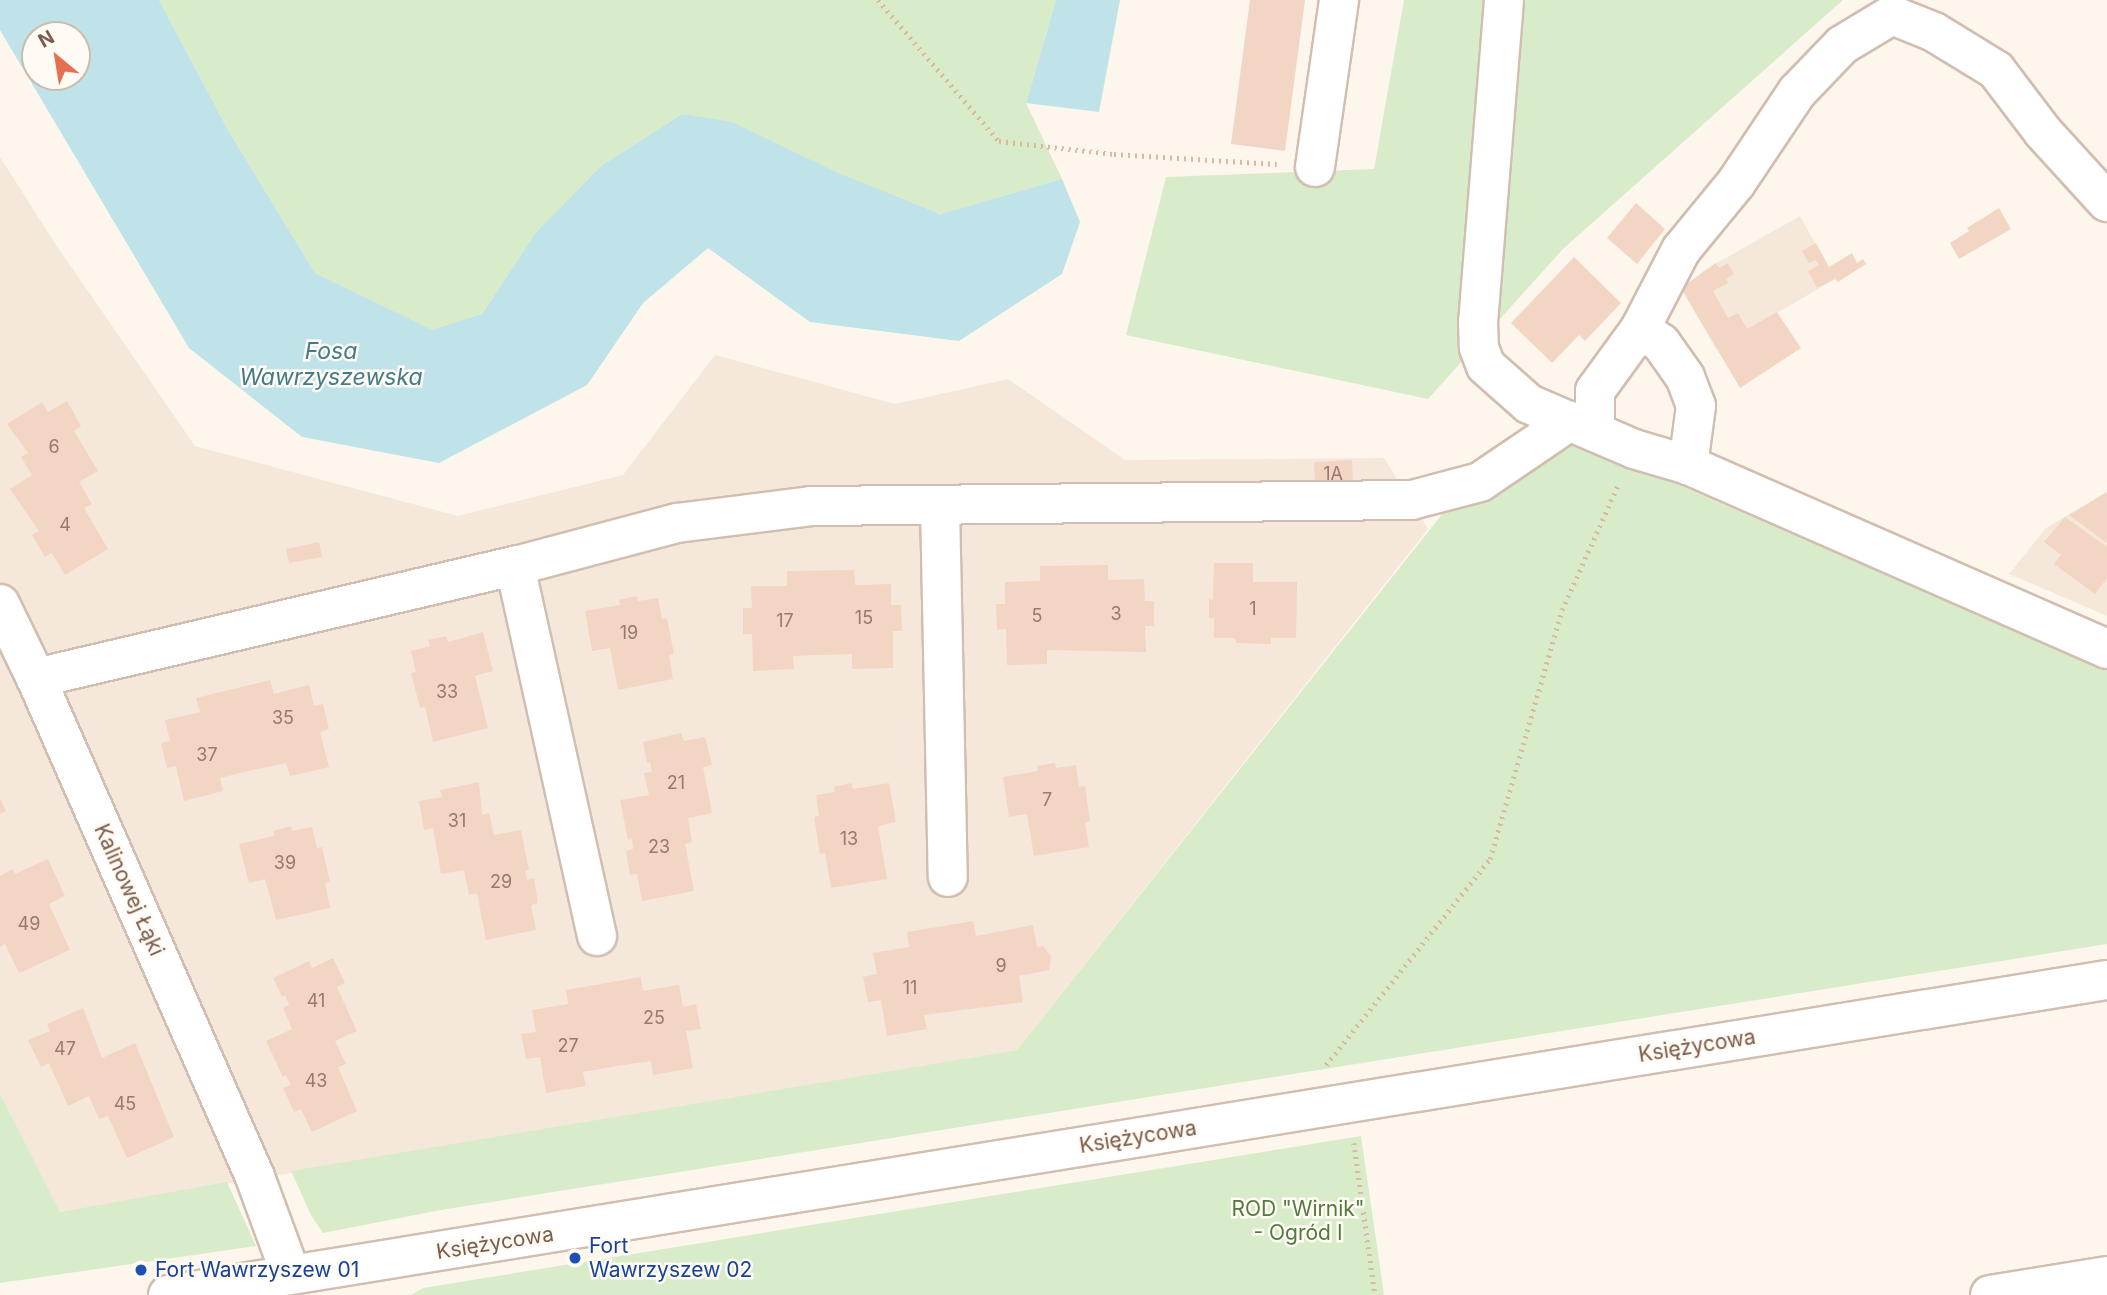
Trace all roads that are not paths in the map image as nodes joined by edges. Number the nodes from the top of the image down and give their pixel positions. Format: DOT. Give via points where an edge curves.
graph roads {
  1 [pos="1339,0"];
  2 [pos="1504,0"];
  3 [pos="1315,167"];
  4 [pos="2107,202"];
  5 [pos="1640,329"];
  6 [pos="1583,426"];
  7 [pos="1688,465"];
  8 [pos="940,506"];
  9 [pos="515,566"];
  10 [pos="0,604"];
  11 [pos="2107,649"];
  12 [pos="36,678"];
  13 [pos="948,877"];
  14 [pos="597,936"];
  15 [pos="2107,980"];
  16 [pos="291,1275"];
  17 [pos="2107,1276"];
  18 [pos="168,1295"];
  19 [pos="1990,1295"];
  1 -- 3 [label="street"];
  2 -- 6 [label="street" via="1479,348 1486,366 1529,404"];
  4 -- 5 [label="street" via="2043,132 1996,70 1934,32 1892,15 1842,45 1797,92 1736,183 1681,250"];
  5 -- 6 [label="street" via="1595,391"];
  5 -- 7 [label="street" via="1661,343 1685,377 1696,406"];
  6 -- 7 [label="street" via="1634,449"];
  6 -- 8 [label="street" via="1480,482 1412,500"];
  7 -- 11 [label="street"];
  8 -- 9 [label="street" via="811,506 677,523"];
  8 -- 13 [label="street"];
  9 -- 12 [label="street"];
  9 -- 14 [label="street"];
  10 -- 12 [label="street, Kalinowej Łąki"];
  12 -- 16 [label="street, Kalinowej Łąki" via="255,1178"];
  15 -- 16 [label="street, Księżycowa"];
  16 -- 18 [label="street, Księżycowa"];
  17 -- 19 [label="street"];
}
